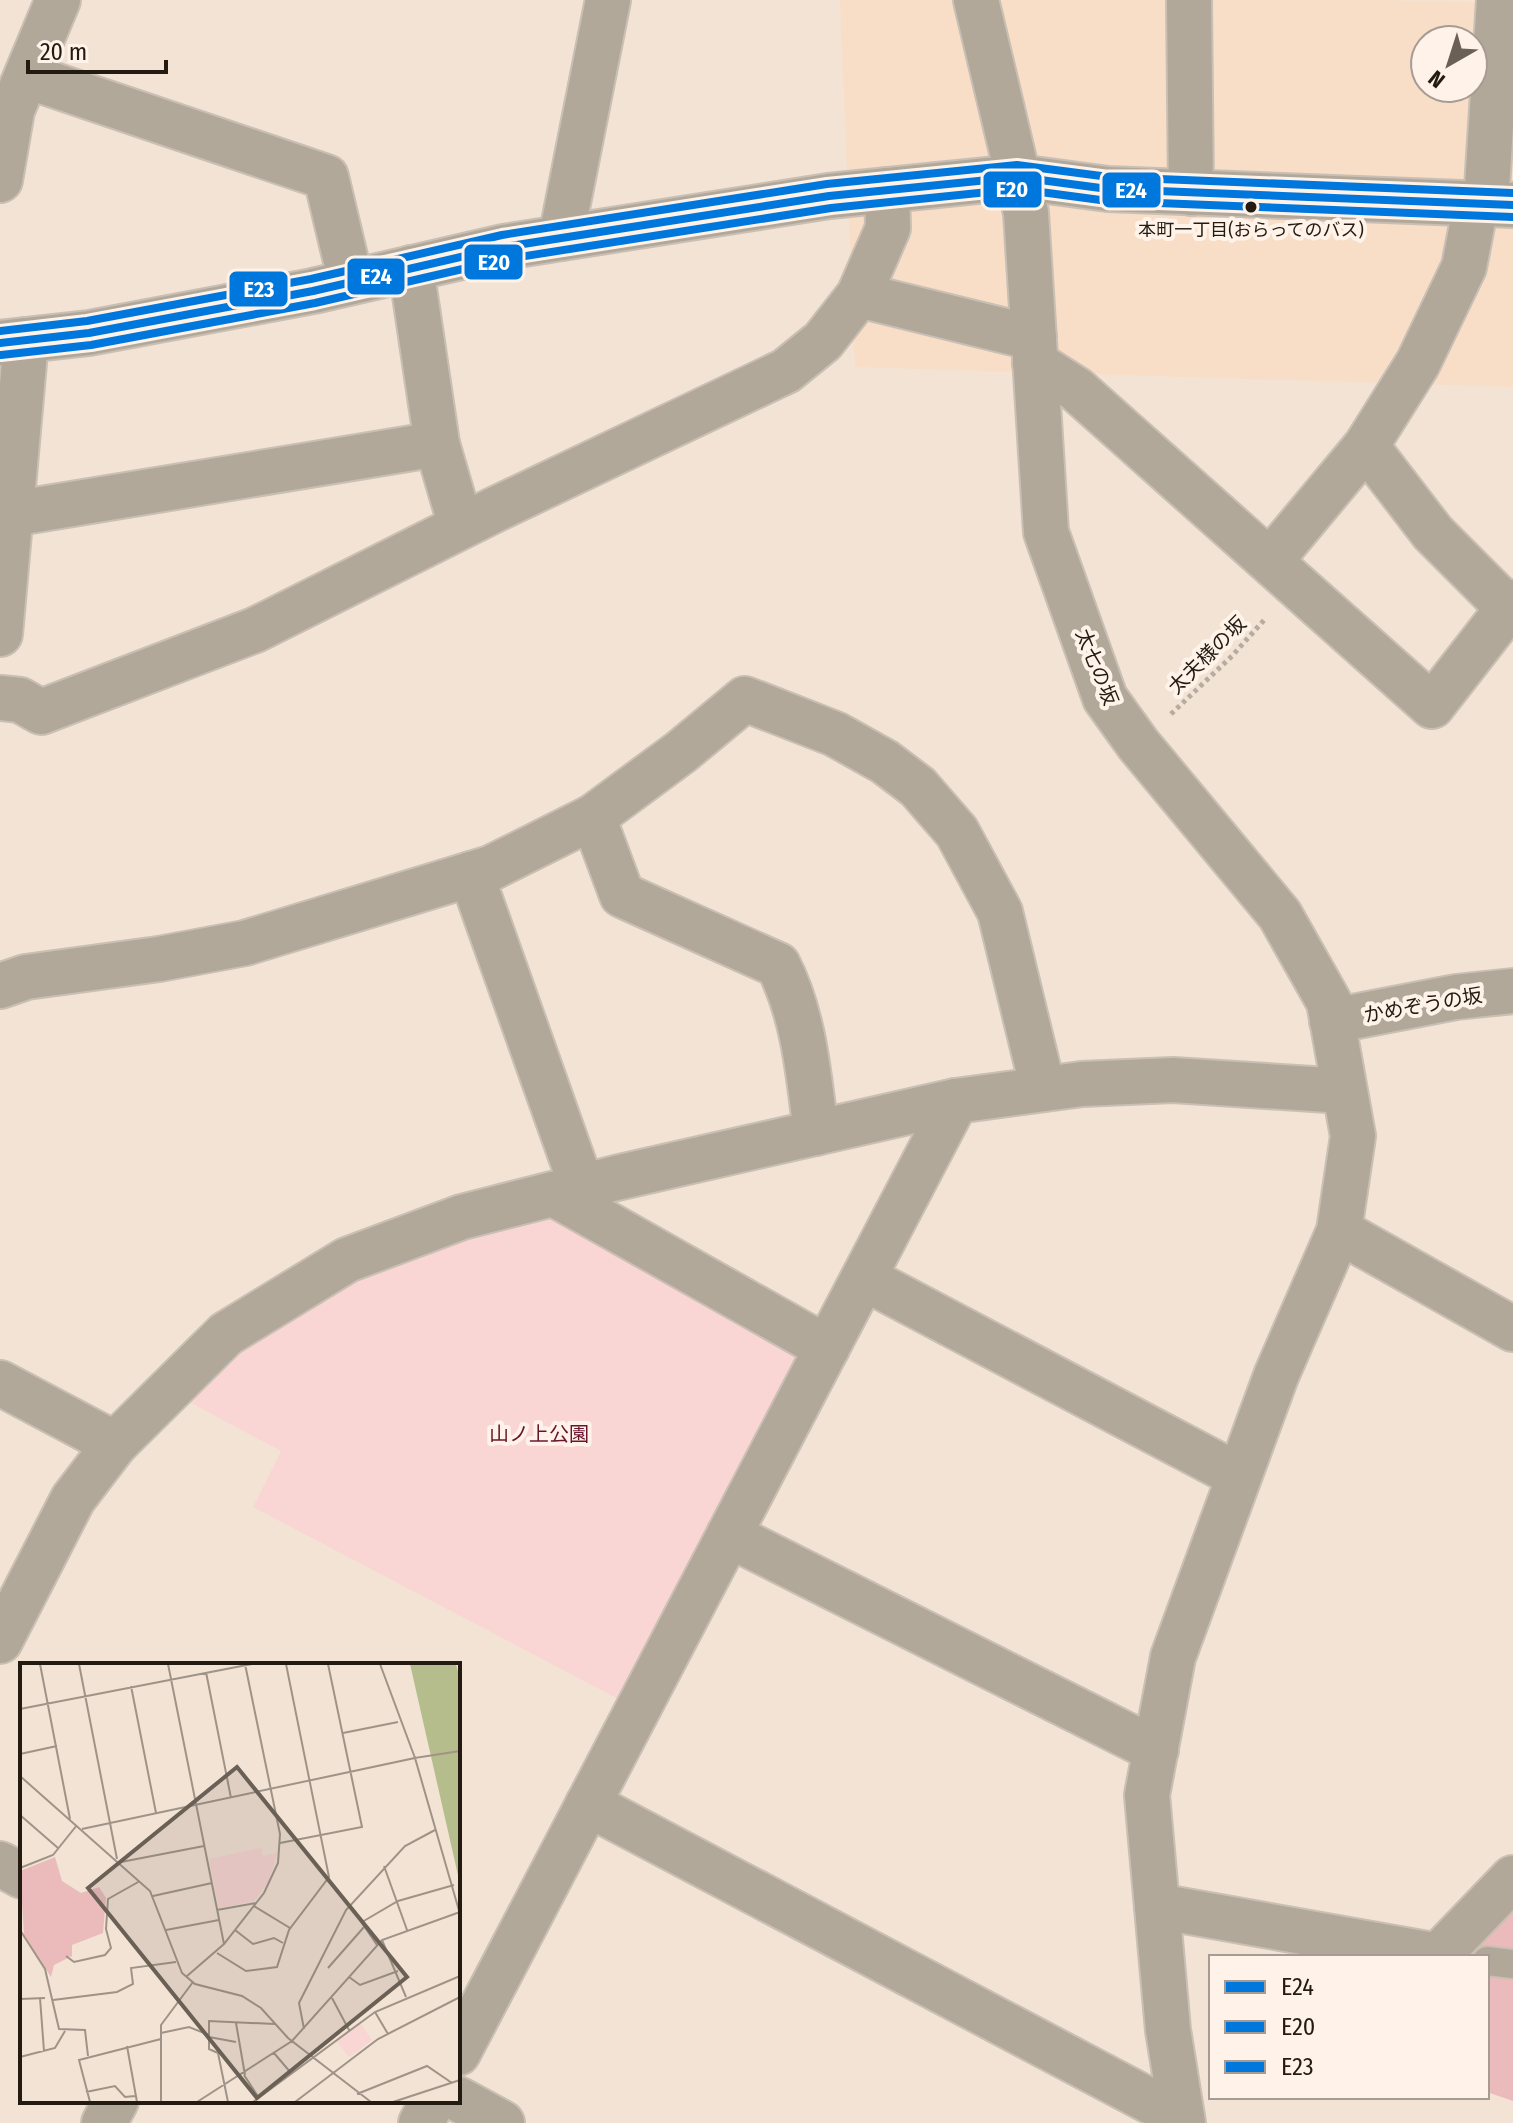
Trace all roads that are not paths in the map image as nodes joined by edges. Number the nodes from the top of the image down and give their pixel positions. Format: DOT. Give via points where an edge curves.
graph roads {
  1 [pos="58,0"];
  2 [pos="608,0"];
  3 [pos="976,0"];
  4 [pos="1189,0"];
  5 [pos="1499,0"];
  6 [pos="27,76"];
  7 [pos="1018,177"];
  8 [pos="0,180"];
  9 [pos="887,190"];
  10 [pos="1191,193"];
  11 [pos="1492,204"];
  12 [pos="561,238"];
  13 [pos="411,268"];
  14 [pos="351,282"];
  15 [pos="859,295"];
  16 [pos="13,341"];
  17 [pos="1034,351"];
  18 [pos="437,444"];
  19 [pos="1366,446"];
  20 [pos="461,526"];
  21 [pos="6,541"];
  22 [pos="1282,572"];
  23 [pos="1508,617"];
  24 [pos="0,634"];
  25 [pos="0,698"];
  26 [pos="593,817"];
  27 [pos="471,874"];
  28 [pos="0,986"];
  29 [pos="1513,991"];
  30 [pos="1332,1021"];
  31 [pos="1043,1089"];
  32 [pos="1344,1091"];
  33 [pos="956,1101"];
  34 [pos="816,1133"];
  35 [pos="568,1190"];
  36 [pos="1339,1231"];
  37 [pos="864,1278"];
  38 [pos="1513,1329"];
  39 [pos="827,1348"];
  40 [pos="0,1383"];
  41 [pos="115,1444"];
  42 [pos="1239,1476"];
  43 [pos="729,1535"];
  44 [pos="0,1641"];
  45 [pos="1156,1750"];
  46 [pos="588,1804"];
  47 [pos="0,1864"];
  48 [pos="20,1875"];
  49 [pos="1513,1878"];
  50 [pos="1157,1906"];
  51 [pos="1432,1955"];
  52 [pos="1439,1955"];
  53 [pos="1489,1961"];
  54 [pos="1513,1964"];
  55 [pos="460,2049"];
  56 [pos="460,2100"];
  57 [pos="115,2103"];
  58 [pos="432,2103"];
  59 [pos="1183,2121"];
  60 [pos="104,2123"];
  61 [pos="421,2123"];
  62 [pos="502,2123"];
  1 -- 6 [label="street"];
  2 -- 12 [label="street"];
  3 -- 7 [label="street, 太七の坂"];
  4 -- 10 [label="street"];
  5 -- 11 [label="street"];
  6 -- 8 [label="street" via="12,110"];
  6 -- 14 [label="street" via="326,177"];
  7 -- 9 [label="street"];
  7 -- 10 [label="street"];
  7 -- 17 [label="street, 太七の坂" via="1026,213"];
  9 -- 12 [label="street"];
  9 -- 15 [label="street" via="888,228"];
  10 -- 11 [label="street"];
  11 -- 19 [label="street" via="1418,363"];
  12 -- 13 [label="street"];
  13 -- 14 [label="street"];
  13 -- 18 [label="street"];
  14 -- 16 [label="street" via="89,333"];
  15 -- 17 [label="street"];
  15 -- 20 [label="street" via="823,341 786,371"];
  16 -- 21 [label="street"];
  17 -- 22 [label="street"];
  17 -- 30 [label="street, 太七の坂" via="1046,532 1105,698 1280,915 1329,1002"];
  18 -- 20 [label="street"];
  18 -- 21 [label="street"];
  19 -- 22 [label="street"];
  19 -- 23 [label="street" via="1433,533"];
  20 -- 25 [label="street" via="255,630 41,712 20,700"];
  21 -- 24 [label="street"];
  22 -- 23 [label="street" via="1432,706"];
  26 -- 27 [label="street"];
  26 -- 31 [label="street" via="745,699 835,734 885,762 918,787 957,832 1000,912"];
  26 -- 34 [label="street" via="622,895 778,965 790,987 808,1066"];
  27 -- 28 [label="street" via="245,943 26,977"];
  27 -- 35 [label="street"];
  29 -- 30 [label="street, かめぞうの坂"];
  30 -- 32 [label="street, 太七の坂"];
  31 -- 32 [label="street" via="1173,1080"];
  31 -- 33 [label="street"];
  32 -- 36 [label="street, 太七の坂" via="1353,1136"];
  33 -- 34 [label="street"];
  33 -- 37 [label="street"];
  34 -- 35 [label="street"];
  35 -- 39 [label="street"];
  35 -- 41 [label="street" via="462,1217 347,1260 226,1334"];
  36 -- 38 [label="street"];
  36 -- 42 [label="street, 太七の坂"];
  37 -- 39 [label="street"];
  37 -- 42 [label="street"];
  39 -- 43 [label="street"];
  40 -- 41 [label="street"];
  41 -- 44 [label="street" via="73,1499"];
  42 -- 45 [label="street, 太七の坂" via="1173,1657"];
  43 -- 45 [label="street"];
  43 -- 46 [label="street"];
  45 -- 50 [label="street, 太七の坂" via="1147,1795"];
  46 -- 55 [label="street"];
  46 -- 59 [label="street"];
  47 -- 48 [label="street"];
  49 -- 52 [label="street"];
  50 -- 51 [label="street"];
  50 -- 59 [label="street, 太七の坂"];
  53 -- 54 [label="lane"];
  56 -- 62 [label="street"];
  57 -- 60 [label="street"];
  58 -- 61 [label="street"];
}
